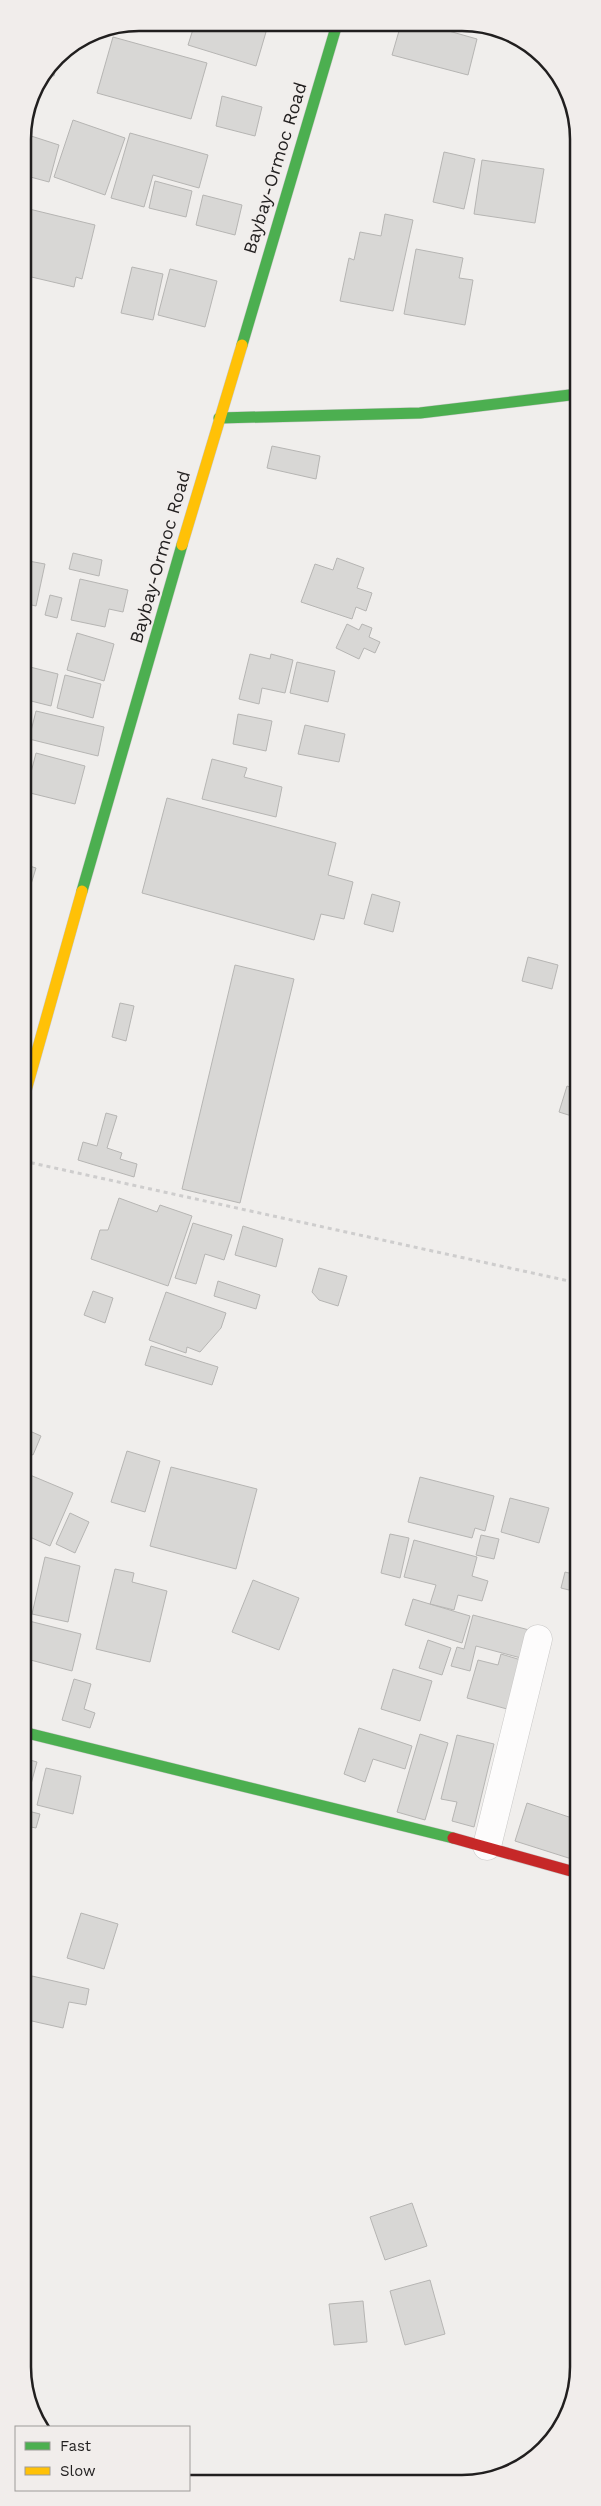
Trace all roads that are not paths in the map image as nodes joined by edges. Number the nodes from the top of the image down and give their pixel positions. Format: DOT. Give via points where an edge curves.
graph roads {
  1 [pos="335,31"];
  2 [pos="570,395"];
  3 [pos="219,418"];
  4 [pos="31,1073"];
  5 [pos="538,1639"];
  6 [pos="31,1734"];
  7 [pos="486,1846"];
  8 [pos="570,1871"];
  1 -- 3 [label="main road, Baybay-Ormoc Road"];
  2 -- 3 [label="main road" via="420,413"];
  3 -- 4 [label="main road, Baybay-Ormoc Road"];
  5 -- 7 [label="street"];
  6 -- 7 [label="main road"];
  7 -- 8 [label="main road"];
}
